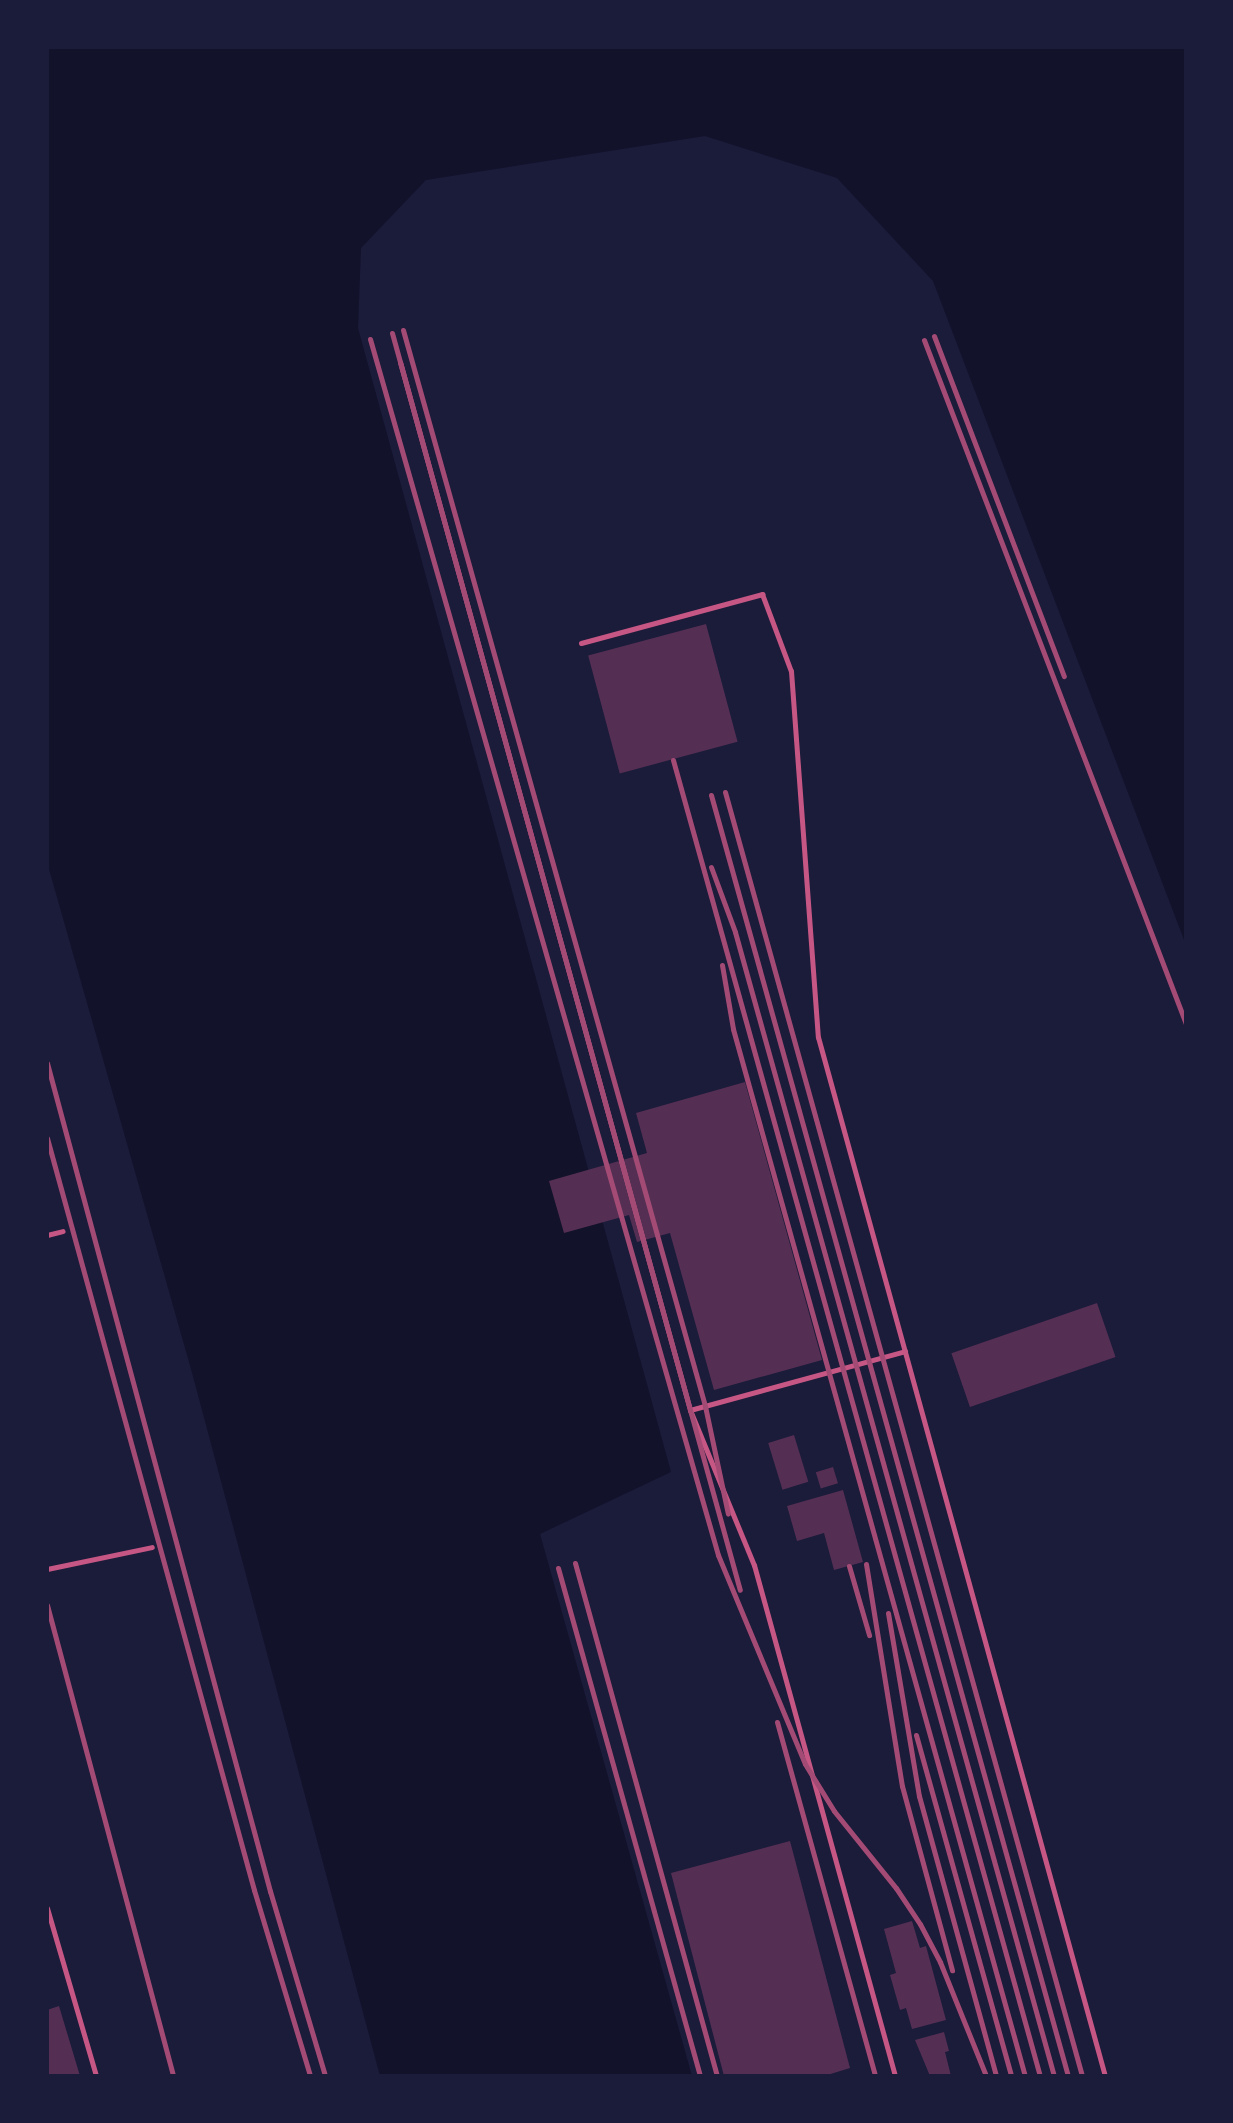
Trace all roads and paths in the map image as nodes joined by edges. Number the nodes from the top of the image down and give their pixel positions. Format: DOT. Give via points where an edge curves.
graph roads {
  1 [pos="400,362"];
  2 [pos="580,643"];
  3 [pos="63,1231"];
  4 [pos="47,1235"];
  5 [pos="905,1351"];
  6 [pos="690,1410"];
  7 [pos="152,1547"];
  8 [pos="47,1569"];
  9 [pos="47,1908"];
  10 [pos="96,2076"];
  11 [pos="895,2076"];
  12 [pos="1105,2076"];
  1 -- 6 [label="lane"];
  2 -- 5 [label="lane" via="762,594 791,671 818,1037"];
  3 -- 4 [label="lane"];
  5 -- 6 [label="lane"];
  5 -- 12 [label="lane"];
  6 -- 11 [label="lane" via="754,1565"];
  7 -- 8 [label="lane"];
  9 -- 10 [label="lane"];
}
